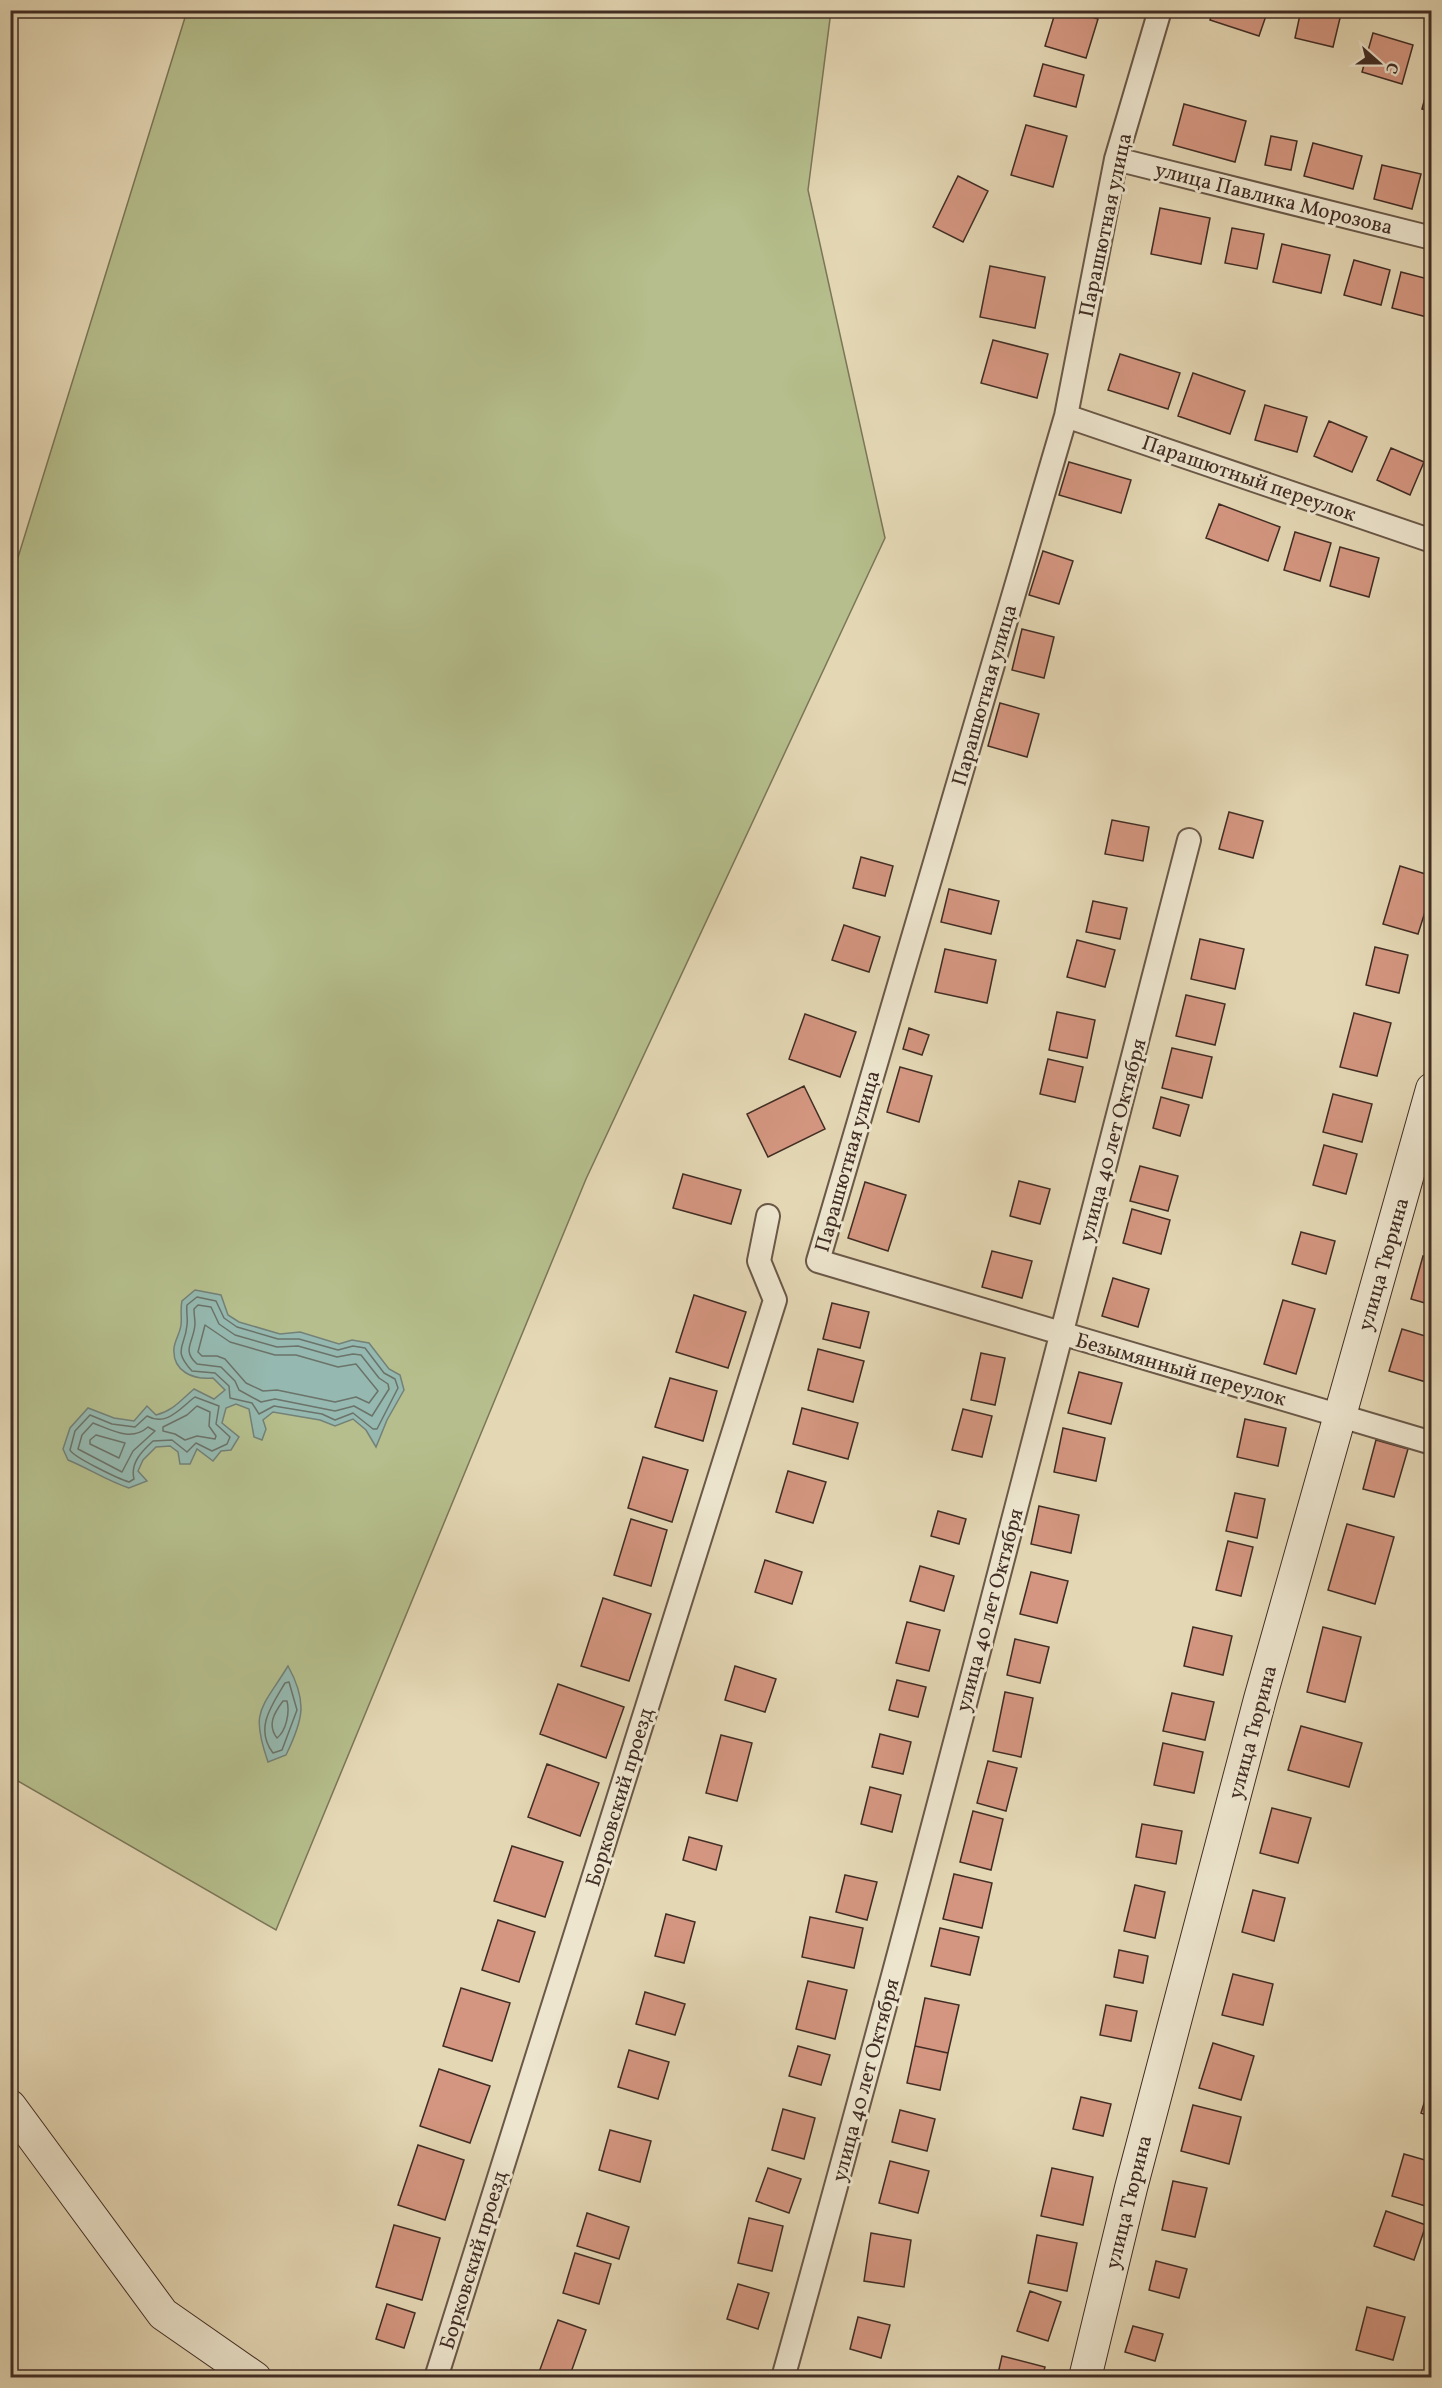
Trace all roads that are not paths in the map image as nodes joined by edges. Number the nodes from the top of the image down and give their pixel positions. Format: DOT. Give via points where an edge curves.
graph roads {
  1 [pos="1160,10"];
  2 [pos="1116,159"];
  3 [pos="1431,238"];
  4 [pos="1066,416"];
  5 [pos="1431,541"];
  6 [pos="1189,840"];
  7 [pos="1431,1089"];
  8 [pos="768,1216"];
  9 [pos="930,1294"];
  10 [pos="1061,1334"];
  11 [pos="1340,1416"];
  12 [pos="1431,1443"];
  13 [pos="10,2106"];
  14 [pos="255,2378"];
  15 [pos="436,2378"];
  16 [pos="783,2378"];
  17 [pos="1086,2378"];
  1 -- 2 [label="street, Парашютная улица"];
  2 -- 3 [label="street, улица Павлика Морозова"];
  2 -- 4 [label="street, Парашютная улица"];
  4 -- 5 [label="street, Парашютный переулок"];
  4 -- 9 [label="street, Парашютная улица" via="818,1262"];
  6 -- 10 [label="street, улица 40 лет Октября"];
  7 -- 11 [label="street, улица Тюрина"];
  8 -- 15 [label="street, Борковский проезд" via="759,1261 775,1300"];
  9 -- 10 [label="street, Безымянный переулок"];
  10 -- 11 [label="street, Безымянный переулок"];
  10 -- 16 [label="street, улица 40 лет Октября"];
  11 -- 12 [label="street, Безымянный переулок"];
  11 -- 17 [label="street, улица Тюрина" via="1251,1733 1131,2188"];
  13 -- 14 [label="street" via="163,2314"];
}
